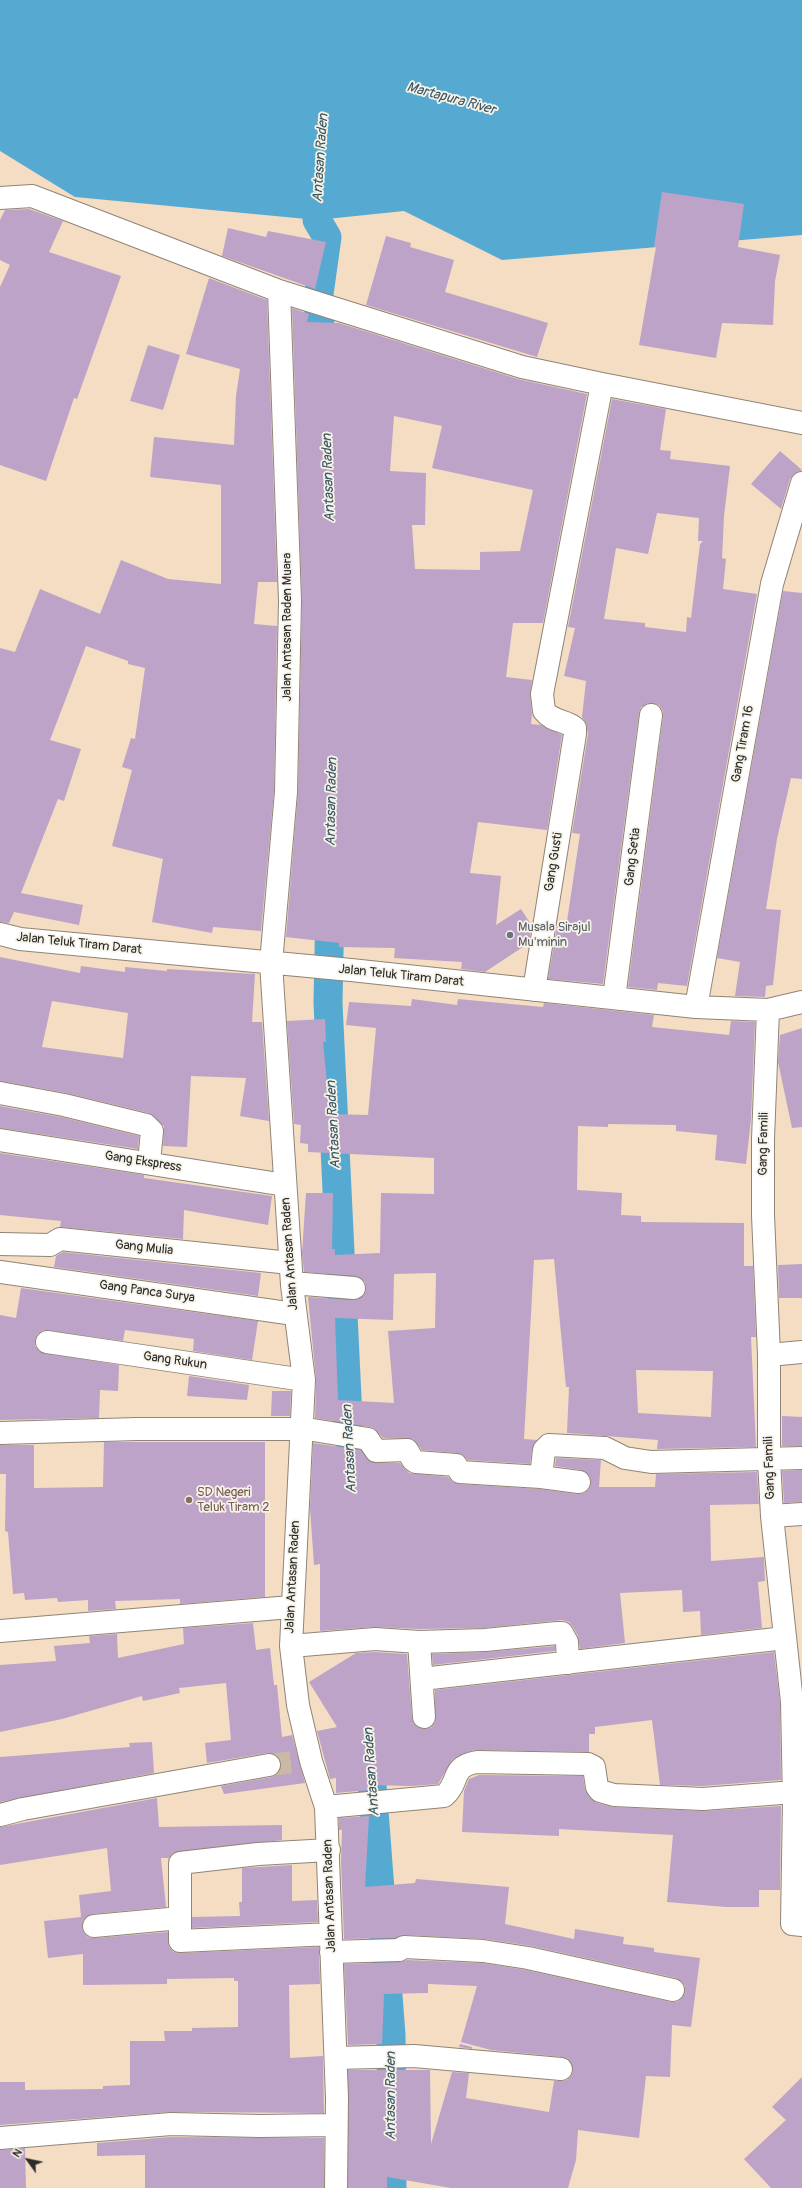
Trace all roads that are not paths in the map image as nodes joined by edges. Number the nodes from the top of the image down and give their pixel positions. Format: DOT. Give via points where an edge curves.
graph roads {
  1 [pos="0,198"];
  2 [pos="288,294"];
  3 [pos="602,384"];
  4 [pos="802,423"];
  5 [pos="802,483"];
  6 [pos="651,715"];
  7 [pos="0,934"];
  8 [pos="271,963"];
  9 [pos="534,990"];
  10 [pos="614,998"];
  11 [pos="802,1000"];
  12 [pos="696,1007"];
  13 [pos="768,1010"];
  14 [pos="0,1093"];
  15 [pos="0,1140"];
  16 [pos="149,1163"];
  17 [pos="285,1185"];
  18 [pos="0,1244"];
  19 [pos="290,1263"];
  20 [pos="0,1272"];
  21 [pos="298,1284"];
  22 [pos="350,1288"];
  23 [pos="294,1314"];
  24 [pos="47,1342"];
  25 [pos="802,1352"];
  26 [pos="769,1355"];
  27 [pos="304,1380"];
  28 [pos="304,1430"];
  29 [pos="0,1433"];
  30 [pos="802,1458"];
  31 [pos="769,1460"];
  32 [pos="541,1478"];
  33 [pos="579,1482"];
  34 [pos="802,1514"];
  35 [pos="772,1516"];
  36 [pos="291,1608"];
  37 [pos="0,1631"];
  38 [pos="785,1638"];
  39 [pos="419,1642"];
  40 [pos="296,1645"];
  41 [pos="568,1663"];
  42 [pos="422,1679"];
  43 [pos="424,1717"];
  44 [pos="269,1765"];
  45 [pos="794,1792"];
  46 [pos="329,1807"];
  47 [pos="0,1815"];
  48 [pos="329,1850"];
  49 [pos="180,1918"];
  50 [pos="797,1924"];
  51 [pos="94,1926"];
  52 [pos="334,1946"];
  53 [pos="673,1990"];
  54 [pos="339,2058"];
  55 [pos="561,2069"];
  56 [pos="336,2125"];
  57 [pos="0,2138"];
  58 [pos="336,2188"];
  1 -- 2 [label="street" via="32,196"];
  2 -- 3 [label="street" via="522,367"];
  2 -- 8 [label="street, Jalan Antasan Raden Muara" via="290,601 286,792"];
  3 -- 4 [label="street"];
  3 -- 9 [label="street, Gang Gusti" via="542,694 544,711 555,721 567,722 575,728 575,734"];
  5 -- 12 [label="street, Gang Tiram 16" via="772,584"];
  6 -- 10 [label="street, Gang Setia"];
  7 -- 8 [label="street, Jalan Teluk Tiram Darat" via="20,939"];
  8 -- 9 [label="street, Jalan Teluk Tiram Darat"];
  8 -- 17 [label="street, Jalan Antasan Raden"];
  9 -- 10 [label="street, Jalan Teluk Tiram Darat"];
  10 -- 12 [label="street, Jalan Teluk Tiram Darat"];
  11 -- 13 [label="street, Jalan Teluk Tiram Darat"];
  12 -- 13 [label="street, Jalan Teluk Tiram Darat"];
  13 -- 26 [label="street, Gang Famili" via="763,1215"];
  14 -- 16 [label="street" via="64,1105 146,1126 152,1131"];
  15 -- 16 [label="street, Gang Ekspress"];
  16 -- 17 [label="street, Gang Ekspress"];
  17 -- 19 [label="street, Jalan Antasan Raden"];
  18 -- 19 [label="street, Gang Mulia" via="50,1245 60,1239"];
  19 -- 21 [label="street, Jalan Antasan Raden"];
  20 -- 23 [label="street, Gang Panca Surya"];
  21 -- 22 [label="street"];
  21 -- 23 [label="street, Jalan Antasan Raden"];
  23 -- 27 [label="street, Jalan Antasan Raden"];
  24 -- 27 [label="street, Gang Rukun"];
  25 -- 26 [label="street"];
  26 -- 31 [label="street, Gang Famili"];
  27 -- 28 [label="street, Jalan Antasan Raden"];
  28 -- 29 [label="street" via="191,1428"];
  28 -- 32 [label="street" via="360,1437 370,1440 376,1451 408,1450 416,1462 456,1465 460,1472"];
  28 -- 36 [label="street, Jalan Antasan Raden"];
  30 -- 31 [label="street"];
  31 -- 32 [label="street" via="651,1462 625,1458 605,1448 549,1445 544,1450"];
  31 -- 35 [label="street, Gang Famili"];
  32 -- 33 [label="street"];
  34 -- 35 [label="street"];
  35 -- 38 [label="street, Gang Famili"];
  36 -- 37 [label="street"];
  36 -- 40 [label="street, Jalan Antasan Raden"];
  38 -- 41 [label="street"];
  38 -- 45 [label="street, Gang Famili" via="792,1702"];
  39 -- 40 [label="street" via="375,1639"];
  39 -- 41 [label="street" via="485,1640 562,1633 567,1642"];
  39 -- 42 [label="street"];
  40 -- 46 [label="street, Jalan Antasan Raden" via="298,1705 307,1761"];
  41 -- 42 [label="street"];
  42 -- 43 [label="street"];
  44 -- 47 [label="street"];
  45 -- 46 [label="street" via="703,1799 614,1795 600,1791 594,1767 588,1764 476,1762 460,1768 451,1789 444,1796"];
  45 -- 50 [label="street, Gang Famili"];
  46 -- 48 [label="street, Jalan Antasan Raden"];
  48 -- 49 [label="street" via="258,1854 180,1863"];
  48 -- 52 [label="street, Jalan Antasan Raden"];
  49 -- 51 [label="street"];
  49 -- 52 [label="street" via="180,1941"];
  52 -- 53 [label="street" via="482,1951 528,1958"];
  52 -- 54 [label="street, Jalan Antasan Raden"];
  54 -- 55 [label="street" via="414,2056"];
  54 -- 56 [label="street, Jalan Antasan Raden"];
  56 -- 57 [label="street" via="171,2124"];
  56 -- 58 [label="street, Jalan Antasan Raden"];
}
